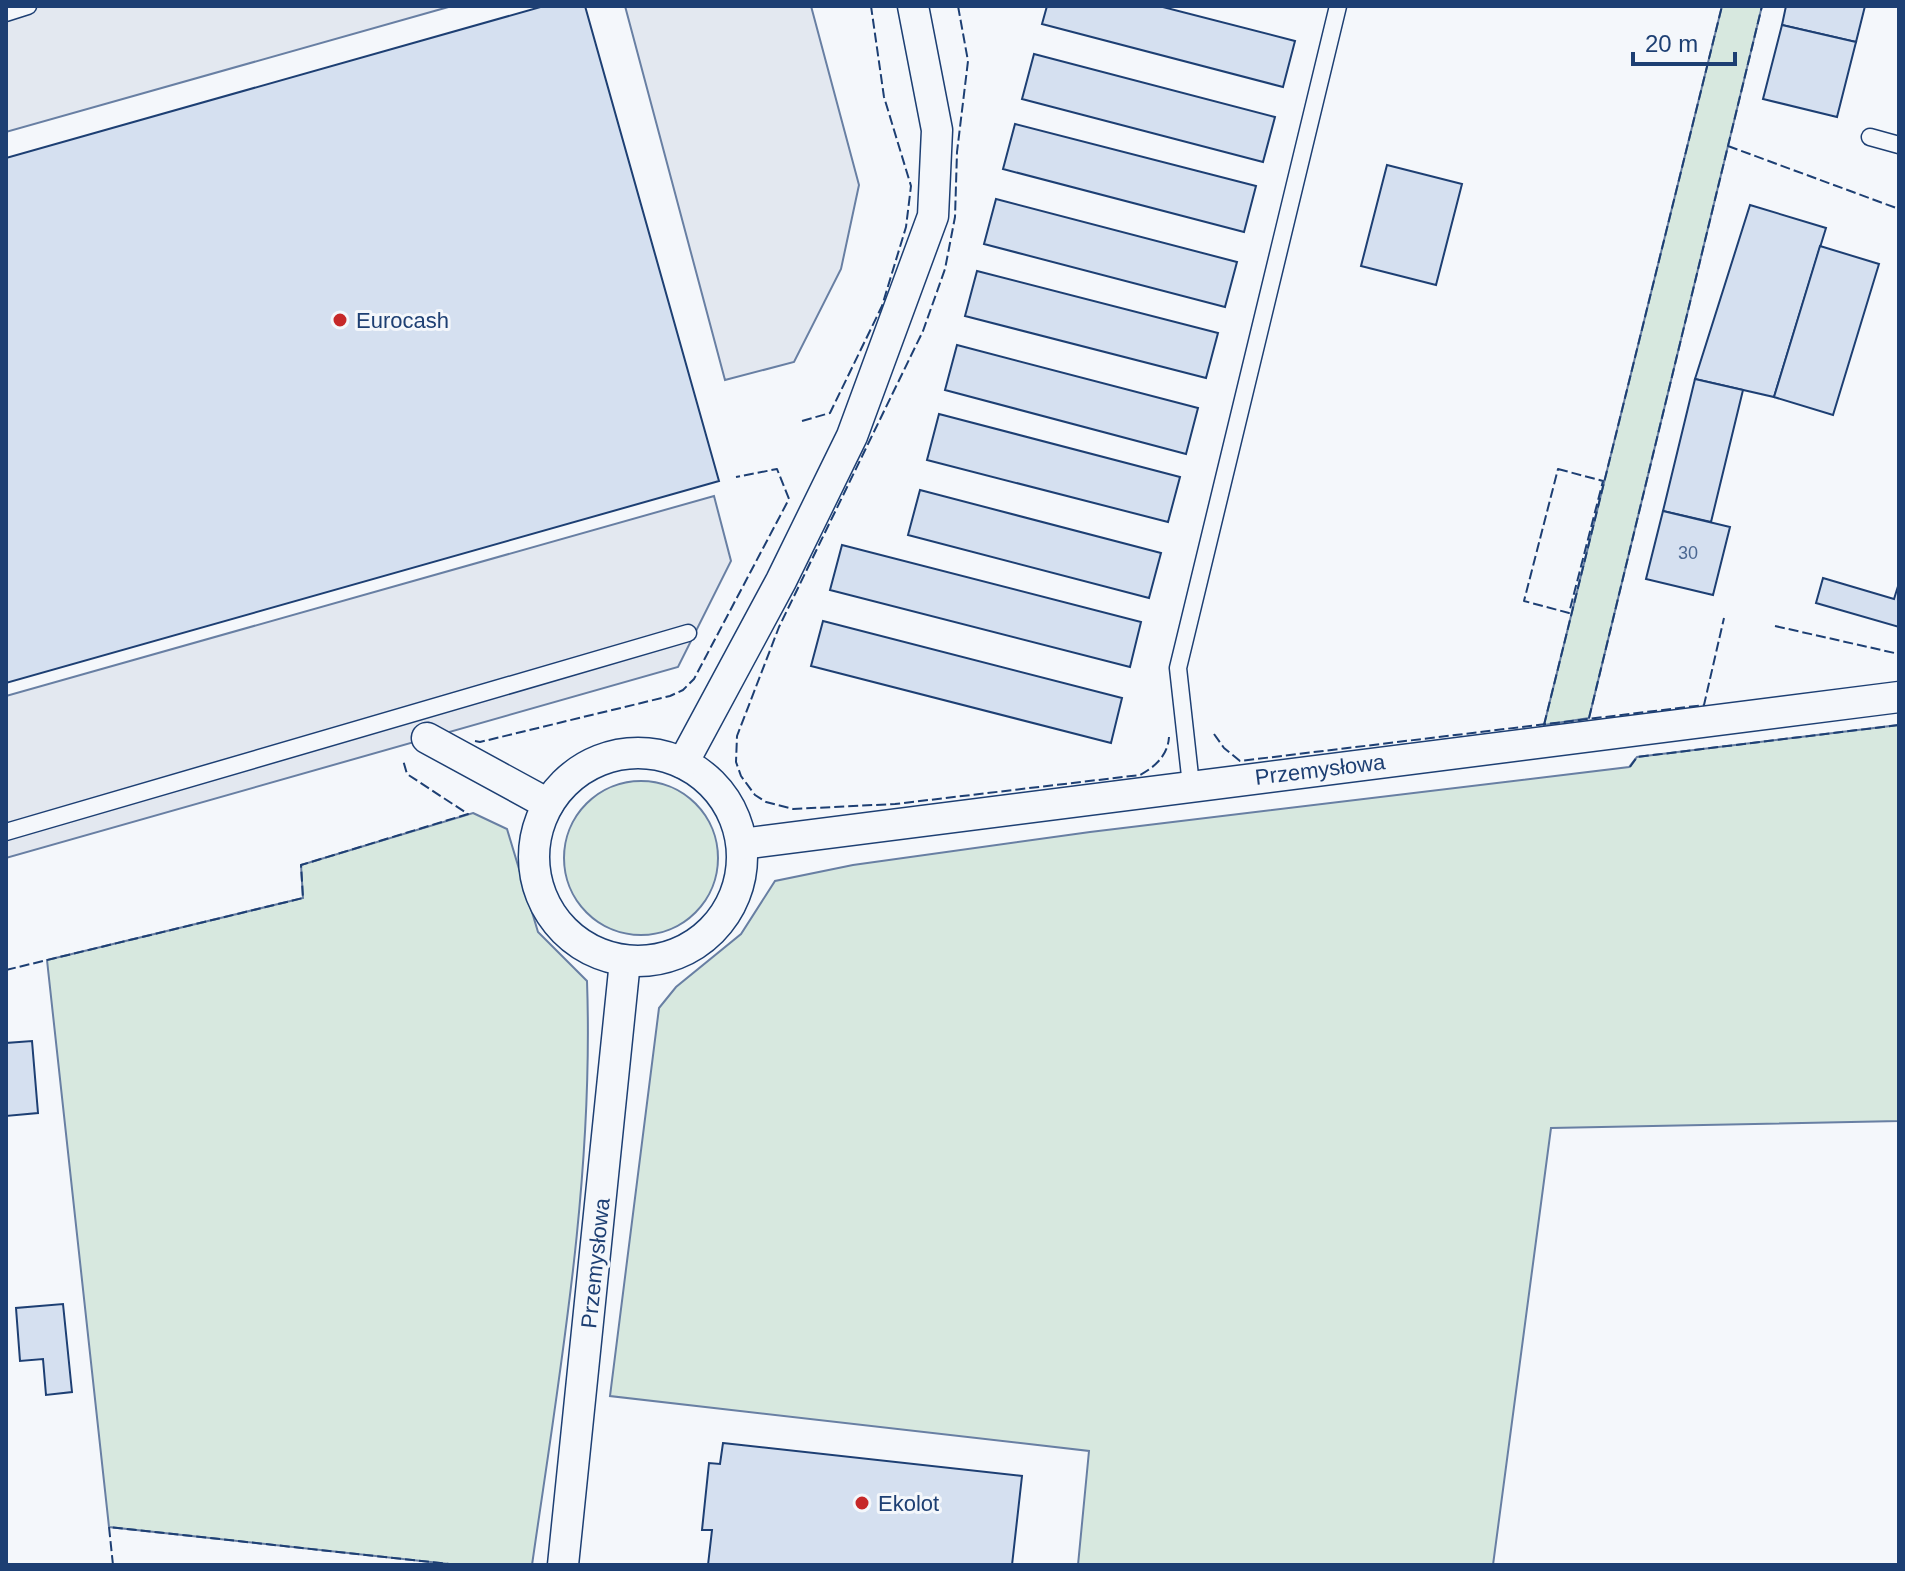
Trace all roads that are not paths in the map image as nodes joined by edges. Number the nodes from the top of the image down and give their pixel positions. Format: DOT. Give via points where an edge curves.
graph roads {
  1 [pos="28,6"];
  2 [pos="913,6"];
  3 [pos="1338,6"];
  4 [pos="6,13"];
  5 [pos="1870,137"];
  6 [pos="1899,145"];
  7 [pos="688,633"];
  8 [pos="1899,697"];
  9 [pos="420,726"];
  10 [pos="683,763"];
  11 [pos="1191,785"];
  12 [pos="548,804"];
  13 [pos="6,832"];
  14 [pos="742,844"];
  15 [pos="625,961"];
  16 [pos="563,1565"];
  1 -- 4 [label="lane"];
  2 -- 10 [label="street" via="937,130 933,216 852,436"];
  3 -- 11 [label="lane" via="1178,668"];
  5 -- 6 [label="lane"];
  7 -- 9 [label="lane"];
  8 -- 11 [label="street, Przemysłowa"];
  9 -- 12 [label="street"];
  9 -- 13 [label="lane"];
  10 -- 12 [label="street" via="654,754 623,754 593,763 568,780"];
  10 -- 14 [label="street" via="711,783 732,811"];
  11 -- 14 [label="street, Przemysłowa"];
  12 -- 15 [label="street" via="536,835 535,858 544,903 573,938 592,951"];
  14 -- 15 [label="street" via="741,876 731,906 712,931 686,950 657,960"];
  15 -- 16 [label="street, Przemysłowa"];
}
